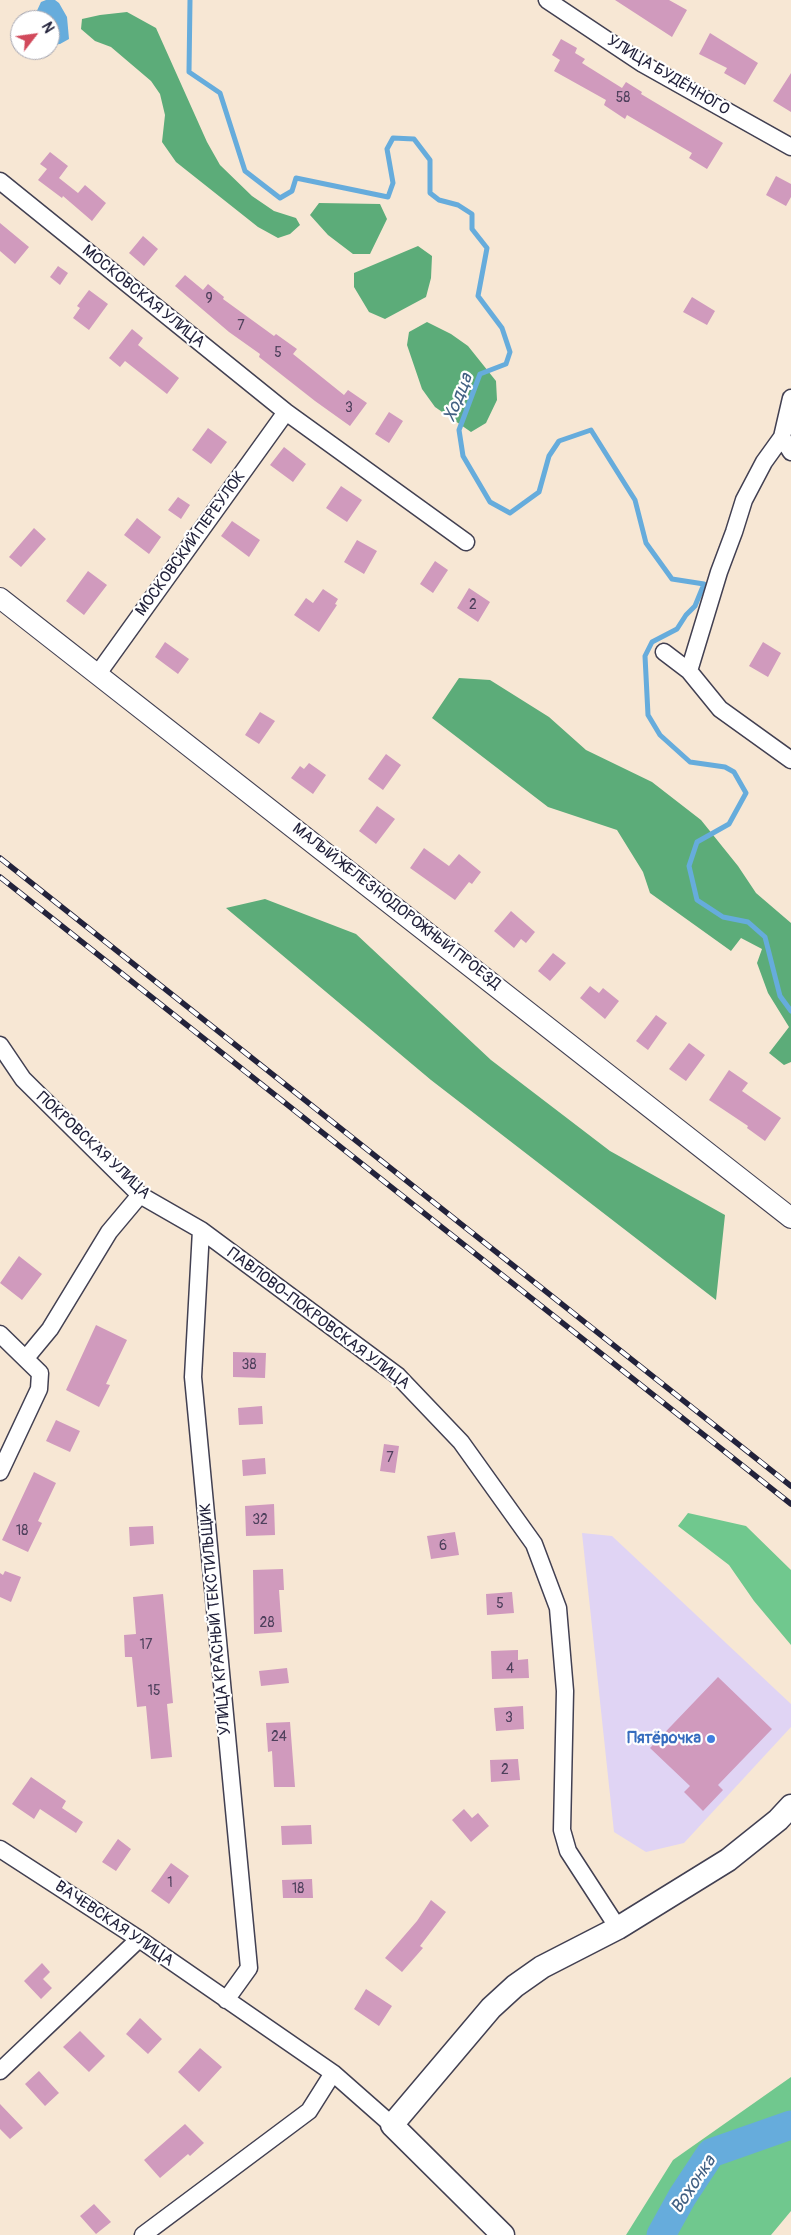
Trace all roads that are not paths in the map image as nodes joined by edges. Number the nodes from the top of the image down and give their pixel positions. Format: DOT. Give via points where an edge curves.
graph roads {
  1 [pos="547,0"];
  2 [pos="791,147"];
  3 [pos="0,181"];
  4 [pos="791,398"];
  5 [pos="286,412"];
  6 [pos="782,437"];
  7 [pos="791,452"];
  8 [pos="466,542"];
  9 [pos="0,598"];
  10 [pos="664,652"];
  11 [pos="689,672"];
  12 [pos="97,675"];
  13 [pos="791,760"];
  14 [pos="0,1045"];
  15 [pos="140,1195"];
  16 [pos="791,1218"];
  17 [pos="201,1230"];
  18 [pos="0,1334"];
  19 [pos="26,1358"];
  20 [pos="0,1472"];
  21 [pos="791,1806"];
  22 [pos="0,1849"];
  23 [pos="618,1928"];
  24 [pos="139,1939"];
  25 [pos="226,2000"];
  26 [pos="0,2070"];
  27 [pos="333,2073"];
  28 [pos="392,2125"];
  29 [pos="144,2235"];
  30 [pos="504,2235"];
  1 -- 2 [label="street, УЛИЦА БУДЁННОГО" via="643,64"];
  3 -- 5 [label="street, МОСКОВСКАЯ УЛИЦА"];
  4 -- 6 [label="street"];
  5 -- 8 [label="street, МОСКОВСКАЯ УЛИЦА"];
  5 -- 12 [label="street, МОСКОВСКИЙ ПЕРЕУЛОК"];
  6 -- 7 [label="street"];
  6 -- 11 [label="street" via="764,462 744,500"];
  9 -- 12 [label="street, МАЛЫЙ ЖЕЛЕЗНОДОРОЖНЫЙ ПРОЕЗД"];
  10 -- 11 [label="street"];
  11 -- 13 [label="street" via="720,708"];
  12 -- 16 [label="street, МАЛЫЙ ЖЕЛЕЗНОДОРОЖНЫЙ ПРОЕЗД"];
  14 -- 15 [label="street, ПОКРОВСКАЯ УЛИЦА" via="23,1079"];
  15 -- 17 [label="street, ПОКРОВСКАЯ УЛИЦА"];
  15 -- 19 [label="street" via="109,1232 50,1329"];
  17 -- 23 [label="street, ПАВЛОВО-ПОКРОВСКАЯ УЛИЦА" via="398,1376 462,1442 534,1544 558,1608 565,1690 562,1830 568,1851"];
  17 -- 25 [label="street, УЛИЦА КРАСНЫЙ ТЕКСТИЛЬЩИК" via="193,1376 249,1968"];
  18 -- 19 [label="street"];
  19 -- 20 [label="street" via="40,1373 39,1389"];
  21 -- 23 [label="main road" via="728,1860"];
  22 -- 24 [label="street, ВАЧЕВСКАЯ УЛИЦА"];
  23 -- 28 [label="main road" via="542,1967 515,1986 491,2008"];
  24 -- 25 [label="street, ВАЧЕВСКАЯ УЛИЦА"];
  24 -- 26 [label="street"];
  25 -- 27 [label="street, ВАЧЕВСКАЯ УЛИЦА"];
  27 -- 28 [label="street, ВАЧЕВСКАЯ УЛИЦА"];
  27 -- 29 [label="street" via="309,2111"];
  28 -- 30 [label="main road"];
}
